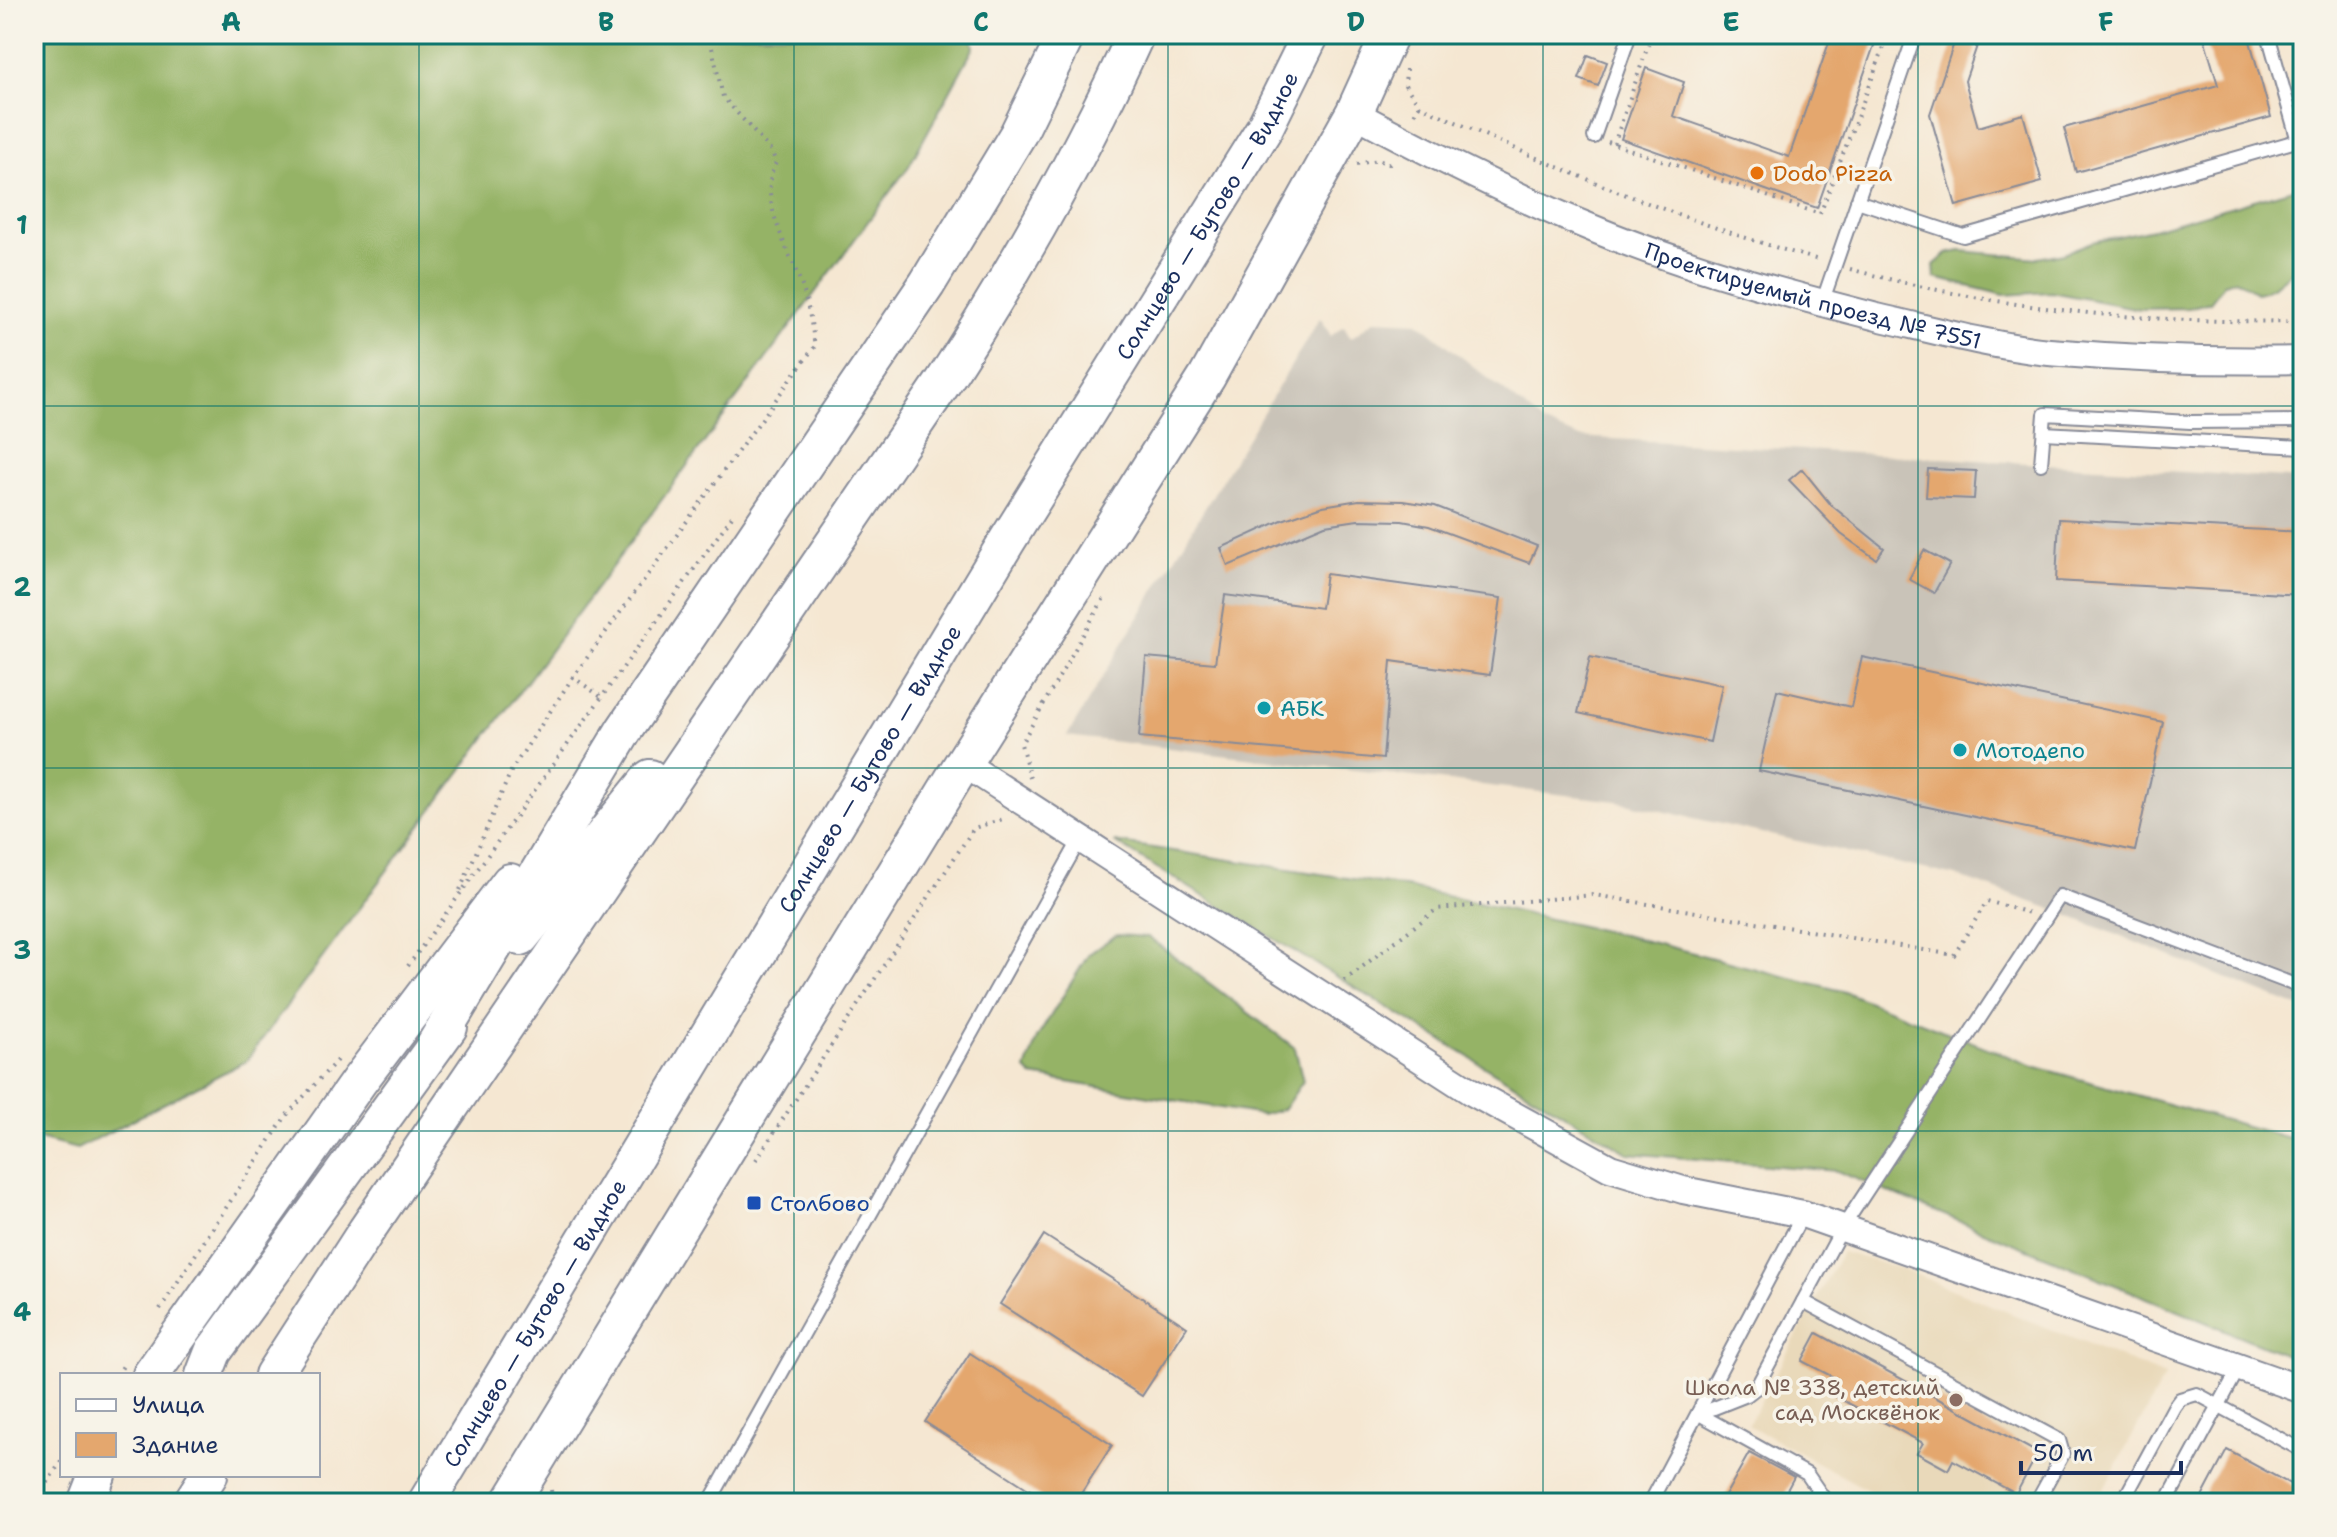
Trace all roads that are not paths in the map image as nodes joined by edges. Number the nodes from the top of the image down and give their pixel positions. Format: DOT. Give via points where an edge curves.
graph roads {
  1 [pos="1067,34"];
  2 [pos="1136,34"];
  3 [pos="1311,34"];
  4 [pos="1390,34"];
  5 [pos="1630,34"];
  6 [pos="1915,34"];
  7 [pos="2268,34"];
  8 [pos="1354,113"];
  9 [pos="1594,137"];
  10 [pos="2300,140"];
  11 [pos="1857,201"];
  12 [pos="1822,303"];
  13 [pos="2303,360"];
  14 [pos="2303,421"];
  15 [pos="2044,433"];
  16 [pos="2303,447"];
  17 [pos="2041,464"];
  18 [pos="826,558"];
  19 [pos="624,730"];
  20 [pos="963,763"];
  21 [pos="1079,841"];
  22 [pos="2303,988"];
  23 [pos="434,1046"];
  24 [pos="1803,1214"];
  25 [pos="1843,1227"];
  26 [pos="1803,1301"];
  27 [pos="138,1368"];
  28 [pos="2239,1368"];
  29 [pos="205,1373"];
  30 [pos="274,1373"];
  31 [pos="2303,1390"];
  32 [pos="2219,1405"];
  33 [pos="1699,1414"];
  34 [pos="2303,1451"];
  35 [pos="96,1477"];
  36 [pos="183,1477"];
  37 [pos="208,1477"];
  38 [pos="516,1499"];
  39 [pos="86,1503"];
  40 [pos="185,1503"];
  41 [pos="191,1503"];
  42 [pos="426,1503"];
  43 [pos="709,1503"];
  44 [pos="1650,1503"];
  45 [pos="1827,1503"];
  46 [pos="2036,1503"];
  47 [pos="2122,1503"];
  48 [pos="2166,1503"];
  1 -- 19 [label="main road" via="1018,134 927,284"];
  2 -- 18 [label="main road" via="999,296"];
  3 -- 42 [label="main road, Солнцево — Бутово — Видное" via="1264,129 1007,541"];
  4 -- 8 [label="main road"];
  5 -- 9 [label="lane"];
  6 -- 11 [label="lane"];
  7 -- 10 [label="lane"];
  8 -- 12 [label="street, Проектируемый проезд № 7551" via="1472,175 1602,233 1710,272"];
  8 -- 20 [label="main road" via="1207,377"];
  10 -- 11 [label="lane" via="1963,236"];
  11 -- 12 [label="lane"];
  12 -- 13 [label="street, Проектируемый проезд № 7551" via="1969,339 2047,351"];
  14 -- 15 [label="lane" via="2190,422 2045,414"];
  15 -- 16 [label="lane"];
  15 -- 17 [label="lane"];
  18 -- 23 [label="main road"];
  18 -- 30 [label="main road"];
  19 -- 23 [label="main road"];
  19 -- 27 [label="main road"];
  20 -- 21 [label="street"];
  20 -- 38 [label="main road"];
  21 -- 24 [label="street" via="1470,1091 1610,1168 1683,1190"];
  21 -- 43 [label="lane"];
  22 -- 25 [label="lane" via="2060,896"];
  23 -- 29 [label="main road" via="213,1352"];
  24 -- 25 [label="street"];
  24 -- 33 [label="lane"];
  25 -- 26 [label="lane"];
  25 -- 28 [label="street"];
  26 -- 33 [label="lane" via="1756,1388"];
  26 -- 46 [label="lane" via="2059,1440 2063,1454"];
  28 -- 31 [label="street"];
  28 -- 32 [label="lane"];
  32 -- 34 [label="lane"];
  32 -- 47 [label="lane" via="2197,1394 2180,1399"];
  32 -- 48 [label="lane"];
  33 -- 44 [label="lane"];
  33 -- 45 [label="lane" via="1799,1469"];
  35 -- 39 [label="main road"];
  36 -- 40 [label="main road"];
  37 -- 41 [label="main road"];
}
